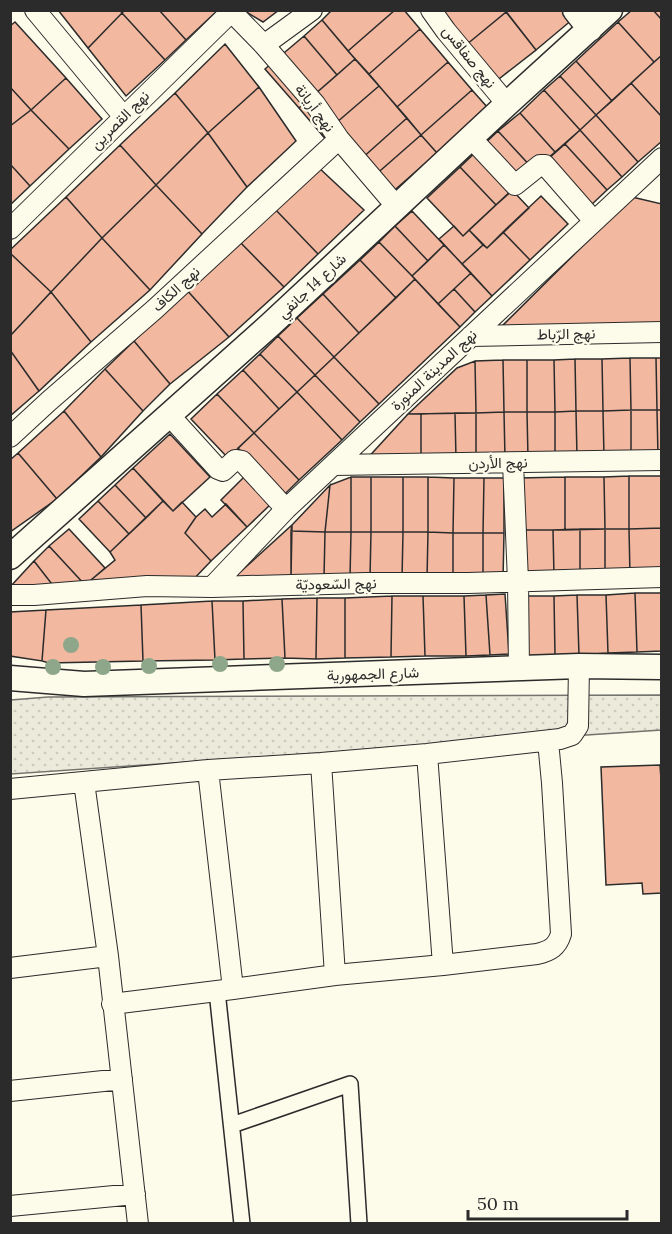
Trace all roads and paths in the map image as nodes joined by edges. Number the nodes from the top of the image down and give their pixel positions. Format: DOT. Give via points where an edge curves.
graph roads {
  1 [pos="34,10"];
  2 [pos="312,10"];
  3 [pos="431,10"];
  4 [pos="610,10"];
  5 [pos="230,11"];
  6 [pos="582,20"];
  7 [pos="264,45"];
  8 [pos="507,104"];
  9 [pos="124,117"];
  10 [pos="471,138"];
  11 [pos="339,139"];
  12 [pos="662,158"];
  13 [pos="662,176"];
  14 [pos="635,183"];
  15 [pos="397,207"];
  16 [pos="594,221"];
  17 [pos="10,229"];
  18 [pos="662,332"];
  19 [pos="471,336"];
  20 [pos="170,416"];
  21 [pos="10,437"];
  22 [pos="662,460"];
  23 [pos="513,463"];
  24 [pos="334,465"];
  25 [pos="286,509"];
  26 [pos="10,557"];
  27 [pos="662,577"];
  28 [pos="518,581"];
  29 [pos="212,587"];
  30 [pos="10,595"];
  31 [pos="579,666"];
  32 [pos="10,667"];
  33 [pos="662,667"];
  34 [pos="519,669"];
  35 [pos="10,678"];
  36 [pos="84,684"];
  37 [pos="548,741"];
  38 [pos="427,754"];
  39 [pos="321,763"];
  40 [pos="208,770"];
  41 [pos="84,782"];
  42 [pos="10,789"];
  43 [pos="108,956"];
  44 [pos="443,965"];
  45 [pos="10,968"];
  46 [pos="335,975"];
  47 [pos="225,990"];
  48 [pos="112,1004"];
  49 [pos="122,1078"];
  50 [pos="10,1091"];
  51 [pos="232,1125"];
  52 [pos="135,1194"];
  53 [pos="10,1206"];
  54 [pos="138,1224"];
  55 [pos="242,1224"];
  56 [pos="359,1224"];
  1 -- 9 [label="street"];
  2 -- 7 [label="street"];
  3 -- 8 [label="street, نهج صفاقس"];
  4 -- 6 [label="street, شارع 14 جانفي"];
  5 -- 7 [label="street, نهج أريانة"];
  5 -- 9 [label="street, نهج القصرين"];
  6 -- 8 [label="street, شارع 14 جانفي"];
  7 -- 11 [label="street, نهج أريانة" via="315,104"];
  8 -- 10 [label="street, شارع 14 جانفي"];
  9 -- 17 [label="street, نهج القصرين"];
  10 -- 15 [label="street, شارع 14 جانفي"];
  10 -- 16 [label="street" via="515,185 545,165"];
  11 -- 15 [label="street, نهج أريانة"];
  11 -- 21 [label="street, نهج الكاف"];
  12 -- 14 [label="street, نهج المدينة المنورة"];
  13 -- 14 [label="street"];
  14 -- 16 [label="street, نهج المدينة المنورة"];
  15 -- 20 [label="street, شارع 14 جانفي"];
  16 -- 19 [label="street, نهج المدينة المنورة"];
  18 -- 19 [label="street, نهج الرّباط"];
  19 -- 24 [label="street, نهج المدينة المنورة"];
  20 -- 25 [label="street" via="218,469 223,471 235,460 242,461"];
  20 -- 26 [label="street, شارع 14 جانفي"];
  22 -- 23 [label="street, نهج الأردن"];
  23 -- 24 [label="street, نهج الأردن"];
  23 -- 28 [label="street"];
  24 -- 25 [label="street, نهج المدينة المنورة"];
  25 -- 29 [label="street, نهج المدينة المنورة"];
  27 -- 28 [label="street, نهج السّعوديّة"];
  28 -- 29 [label="street, نهج السّعوديّة"];
  28 -- 34 [label="street"];
  29 -- 30 [label="street, نهج السّعوديّة" via="147,586"];
  31 -- 33 [label="street, شارع الجمهورية"];
  31 -- 34 [label="street, شارع الجمهورية"];
  31 -- 37 [label="street" via="578,726 572,735"];
  32 -- 36 [label="street, شارع الجمهورية"];
  34 -- 36 [label="street, شارع الجمهورية"];
  35 -- 36 [label="street, شارع الجمهورية"];
  37 -- 38 [label="street"];
  37 -- 44 [label="street" via="559,942 547,952"];
  38 -- 39 [label="street"];
  38 -- 44 [label="street"];
  39 -- 40 [label="street"];
  39 -- 46 [label="street"];
  40 -- 41 [label="street"];
  40 -- 47 [label="street"];
  41 -- 42 [label="street"];
  41 -- 43 [label="street"];
  43 -- 45 [label="street"];
  43 -- 48 [label="street"];
  44 -- 46 [label="street"];
  46 -- 47 [label="street"];
  47 -- 48 [label="street"];
  47 -- 51 [label="street"];
  48 -- 49 [label="street"];
  49 -- 50 [label="street"];
  49 -- 52 [label="street"];
  51 -- 55 [label="street"];
  51 -- 56 [label="street" via="350,1084"];
  52 -- 53 [label="street"];
  52 -- 54 [label="street"];
}
